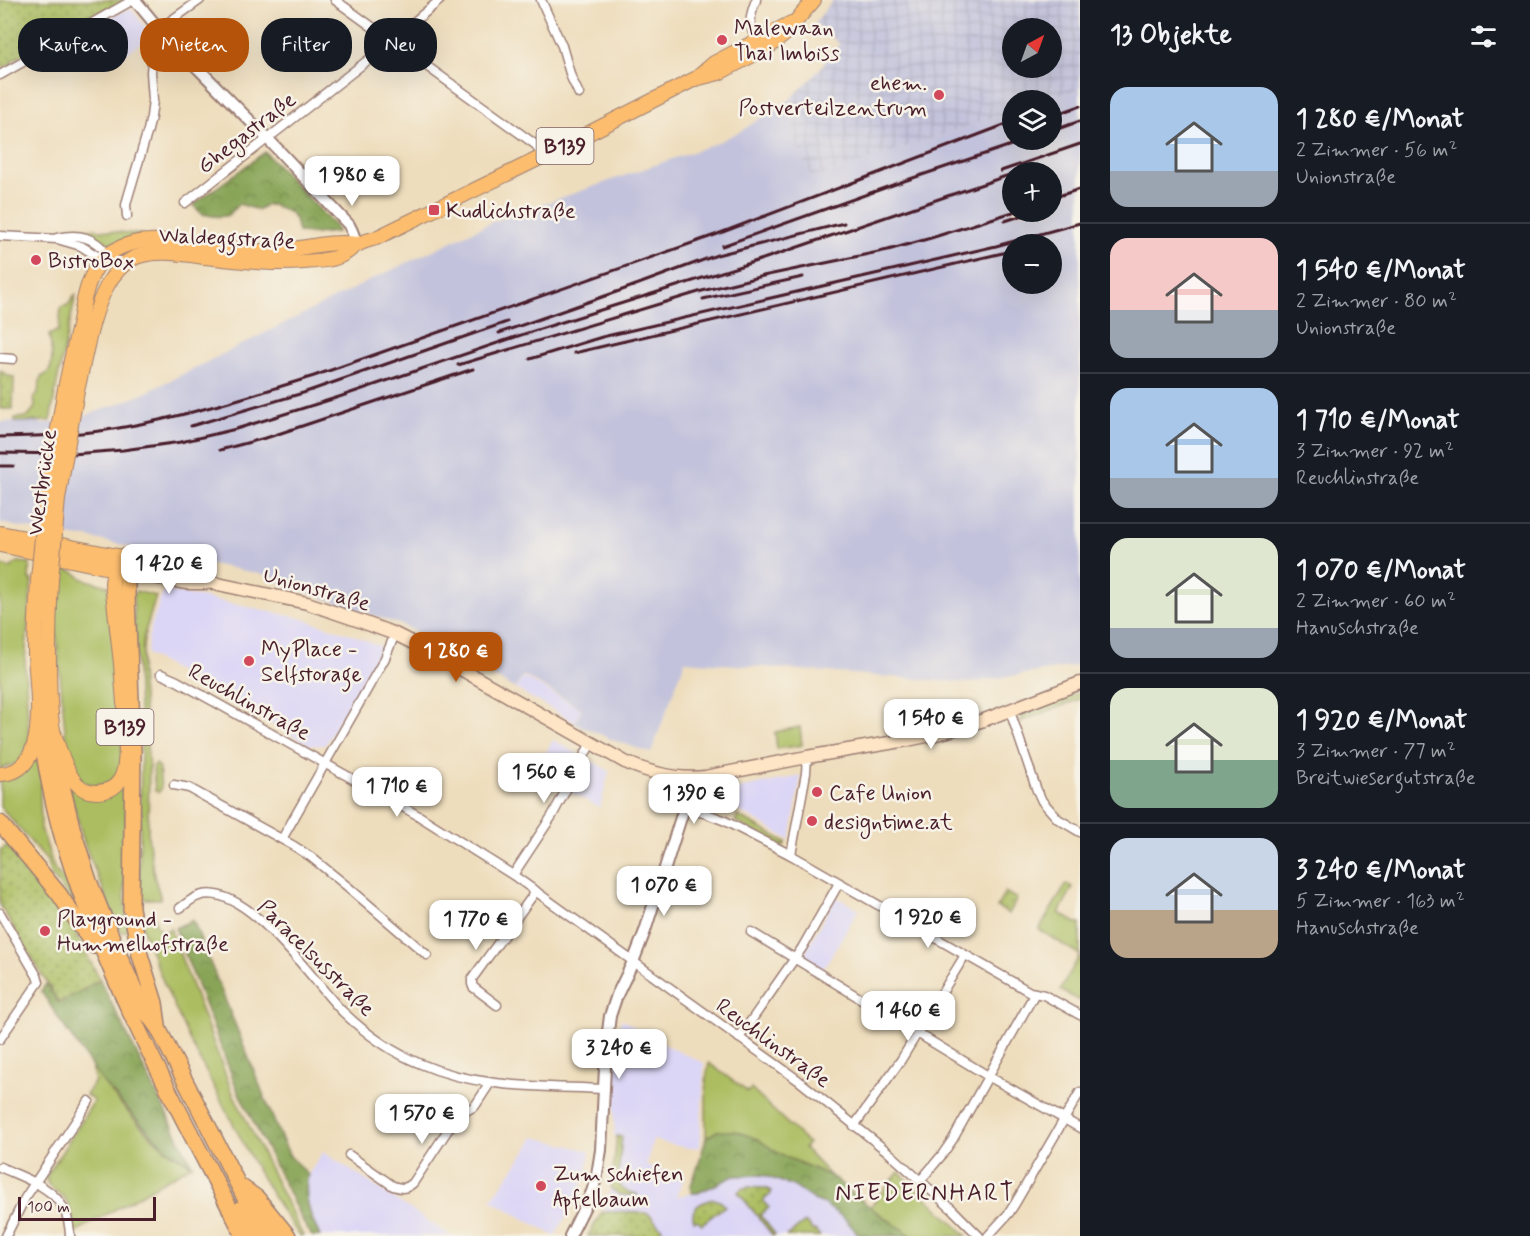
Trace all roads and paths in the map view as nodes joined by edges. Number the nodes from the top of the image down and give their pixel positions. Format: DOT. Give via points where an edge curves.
graph roads {
  1 [pos="134,0"];
  2 [pos="200,0"];
  3 [pos="334,0"];
  4 [pos="441,0"];
  5 [pos="541,0"];
  6 [pos="756,0"];
  7 [pos="814,0"];
  8 [pos="150,18"];
  9 [pos="175,18"];
  10 [pos="419,18"];
  11 [pos="798,19"];
  12 [pos="364,21"];
  13 [pos="756,41"];
  14 [pos="364,63"];
  15 [pos="152,72"];
  16 [pos="201,72"];
  17 [pos="435,72"];
  18 [pos="0,75"];
  19 [pos="695,79"];
  20 [pos="579,94"];
  21 [pos="267,138"];
  22 [pos="543,157"];
  23 [pos="185,203"];
  24 [pos="126,216"];
  25 [pos="0,236"];
  26 [pos="357,244"];
  27 [pos="106,259"];
  28 [pos="128,261"];
  29 [pos="106,289"];
  30 [pos="0,358"];
  31 [pos="13,359"];
  32 [pos="71,390"];
  33 [pos="0,533"];
  34 [pos="0,545"];
  35 [pos="121,566"];
  36 [pos="44,580"];
  37 [pos="395,634"];
  38 [pos="160,674"];
  39 [pos="1080,683"];
  40 [pos="1010,711"];
  41 [pos="39,718"];
  42 [pos="54,735"];
  43 [pos="591,743"];
  44 [pos="807,757"];
  45 [pos="325,763"];
  46 [pos="0,774"];
  47 [pos="690,779"];
  48 [pos="174,785"];
  49 [pos="684,808"];
  50 [pos="0,823"];
  51 [pos="1080,832"];
  52 [pos="282,839"];
  53 [pos="790,855"];
  54 [pos="513,875"];
  55 [pos="839,883"];
  56 [pos="536,891"];
  57 [pos="180,908"];
  58 [pos="0,913"];
  59 [pos="751,932"];
  60 [pos="427,955"];
  61 [pos="965,955"];
  62 [pos="795,959"];
  63 [pos="633,962"];
  64 [pos="119,987"];
  65 [pos="1035,993"];
  66 [pos="497,1005"];
  67 [pos="1080,1015"];
  68 [pos="158,1028"];
  69 [pos="918,1033"];
  70 [pos="739,1038"];
  71 [pos="0,1039"];
  72 [pos="988,1076"];
  73 [pos="490,1083"];
  74 [pos="604,1089"];
  75 [pos="1080,1092"];
  76 [pos="89,1101"];
  77 [pos="1064,1120"];
  78 [pos="854,1126"];
  79 [pos="1080,1128"];
  80 [pos="349,1155"];
  81 [pos="0,1167"];
  82 [pos="920,1181"];
  83 [pos="35,1183"];
  84 [pos="238,1185"];
  85 [pos="6,1236"];
  86 [pos="70,1236"];
  87 [pos="244,1236"];
  88 [pos="256,1236"];
  89 [pos="272,1236"];
  90 [pos="288,1236"];
  91 [pos="570,1236"];
  92 [pos="979,1236"];
  93 [pos="988,1236"];
  1 -- 8 [label="street"];
  1 -- 18 [label="street"];
  2 -- 9 [label="street"];
  3 -- 12 [label="street"];
  4 -- 10 [label="street, Ghegastraße"];
  5 -- 20 [label="street"];
  6 -- 13 [label="street" via="750,27"];
  7 -- 11 [label="main road, Waldeggstraße / B139"];
  11 -- 13 [label="main road, Waldeggstraße / B139"];
  11 -- 19 [label="main road, Waldeggstraße / B139" via="770,46 719,73"];
  13 -- 19 [label="main road, Waldeggstraße / B139" via="714,63"];
  14 -- 21 [label="street, Ghegastraße"];
  15 -- 24 [label="street, Waldeggstraße" via="151,117"];
  16 -- 21 [label="street"];
  17 -- 22 [label="street" via="537,145"];
  19 -- 22 [label="main road, Waldeggstraße / B139"];
  21 -- 23 [label="street, Ghegastraße"];
  21 -- 26 [label="street" via="348,225"];
  22 -- 26 [label="main road, Waldeggstraße / B139"];
  25 -- 27 [label="street" via="84,237 98,244"];
  26 -- 27 [label="main road, Waldeggstraße / B139" via="342,242 265,251 150,240 126,245"];
  26 -- 28 [label="main road, Waldeggstraße / B139" via="342,255 304,262 264,263 169,253 150,253"];
  27 -- 28 [label="street, Waldeggstraße"];
  27 -- 29 [label="main road"];
  27 -- 32 [label="main road, B139" via="88,285"];
  28 -- 29 [label="main road, Waldeggstraße / B139"];
  29 -- 32 [label="main road, Waldeggstraße / B139"];
  30 -- 31 [label="street"];
  32 -- 36 [label="main road, Westbrücke / B139, bridge" via="46,496"];
  33 -- 35 [label="main road, Unionstraße"];
  34 -- 35 [label="main road, Unionstraße"];
  35 -- 37 [label="main road, Unionstraße" via="187,583 213,583 307,603"];
  35 -- 42 [label="main road, B139" via="112,583 125,718 125,767 120,781 105,792 82,789 70,776"];
  35 -- 68 [label="highway" via="127,596 133,752 132,908"];
  36 -- 41 [label="main road, B139" via="35,654"];
  36 -- 42 [label="main road, B139"];
  37 -- 43 [label="main road, Unionstraße"];
  37 -- 45 [label="street"];
  38 -- 45 [label="street, Reuchlinstraße"];
  39 -- 40 [label="main road, Unionstraße"];
  40 -- 44 [label="main road, Unionstraße" via="941,733"];
  40 -- 51 [label="street" via="1042,801 1055,816"];
  41 -- 46 [label="main road, B139" via="27,760 15,771"];
  41 -- 64 [label="highway" via="46,769 66,850"];
  42 -- 68 [label="highway" via="73,831 89,881 143,1008"];
  43 -- 47 [label="main road, Unionstraße" via="642,769"];
  43 -- 54 [label="street" via="552,816"];
  44 -- 47 [label="main road, Unionstraße"];
  44 -- 53 [label="street"];
  45 -- 52 [label="street"];
  45 -- 54 [label="street, Reuchlinstraße"];
  47 -- 49 [label="street"];
  48 -- 52 [label="street" via="189,789"];
  49 -- 53 [label="street" via="723,820"];
  49 -- 63 [label="street"];
  50 -- 64 [label="highway" via="59,894"];
  52 -- 60 [label="street" via="320,864"];
  53 -- 55 [label="street"];
  54 -- 56 [label="street, Reuchlinstraße"];
  55 -- 61 [label="street"];
  55 -- 62 [label="street"];
  56 -- 63 [label="street, Reuchlinstraße"];
  56 -- 66 [label="street" via="472,979 473,987"];
  57 -- 73 [label="street, Paracelsusstraße" via="205,895 224,897 241,906 276,935 341,1010 380,1043 448,1075"];
  58 -- 71 [label="street" via="39,981"];
  59 -- 62 [label="street"];
  61 -- 65 [label="street"];
  61 -- 69 [label="street"];
  62 -- 69 [label="street"];
  62 -- 70 [label="street"];
  63 -- 70 [label="street, Reuchlinstraße"];
  63 -- 74 [label="street" via="610,1016"];
  64 -- 87 [label="highway"];
  65 -- 67 [label="street"];
  65 -- 72 [label="street"];
  68 -- 84 [label="highway"];
  69 -- 72 [label="street"];
  69 -- 78 [label="street"];
  70 -- 78 [label="street, Reuchlinstraße"];
  72 -- 77 [label="street"];
  72 -- 82 [label="street" via="949,1146"];
  73 -- 74 [label="street, Paracelsusstraße"];
  73 -- 80 [label="street" via="475,1106 458,1116 407,1188 393,1186"];
  74 -- 91 [label="street" via="597,1175"];
  75 -- 77 [label="street"];
  76 -- 83 [label="street"];
  77 -- 79 [label="street"];
  77 -- 93 [label="street" via="1009,1213"];
  78 -- 82 [label="street, Reuchlinstraße"];
  81 -- 83 [label="street"];
  82 -- 92 [label="street, Reuchlinstraße"];
  83 -- 85 [label="street"];
  83 -- 86 [label="street" via="59,1201 66,1213"];
  84 -- 88 [label="highway" via="241,1207"];
  84 -- 89 [label="highway"];
  84 -- 90 [label="highway" via="257,1198"];
}
